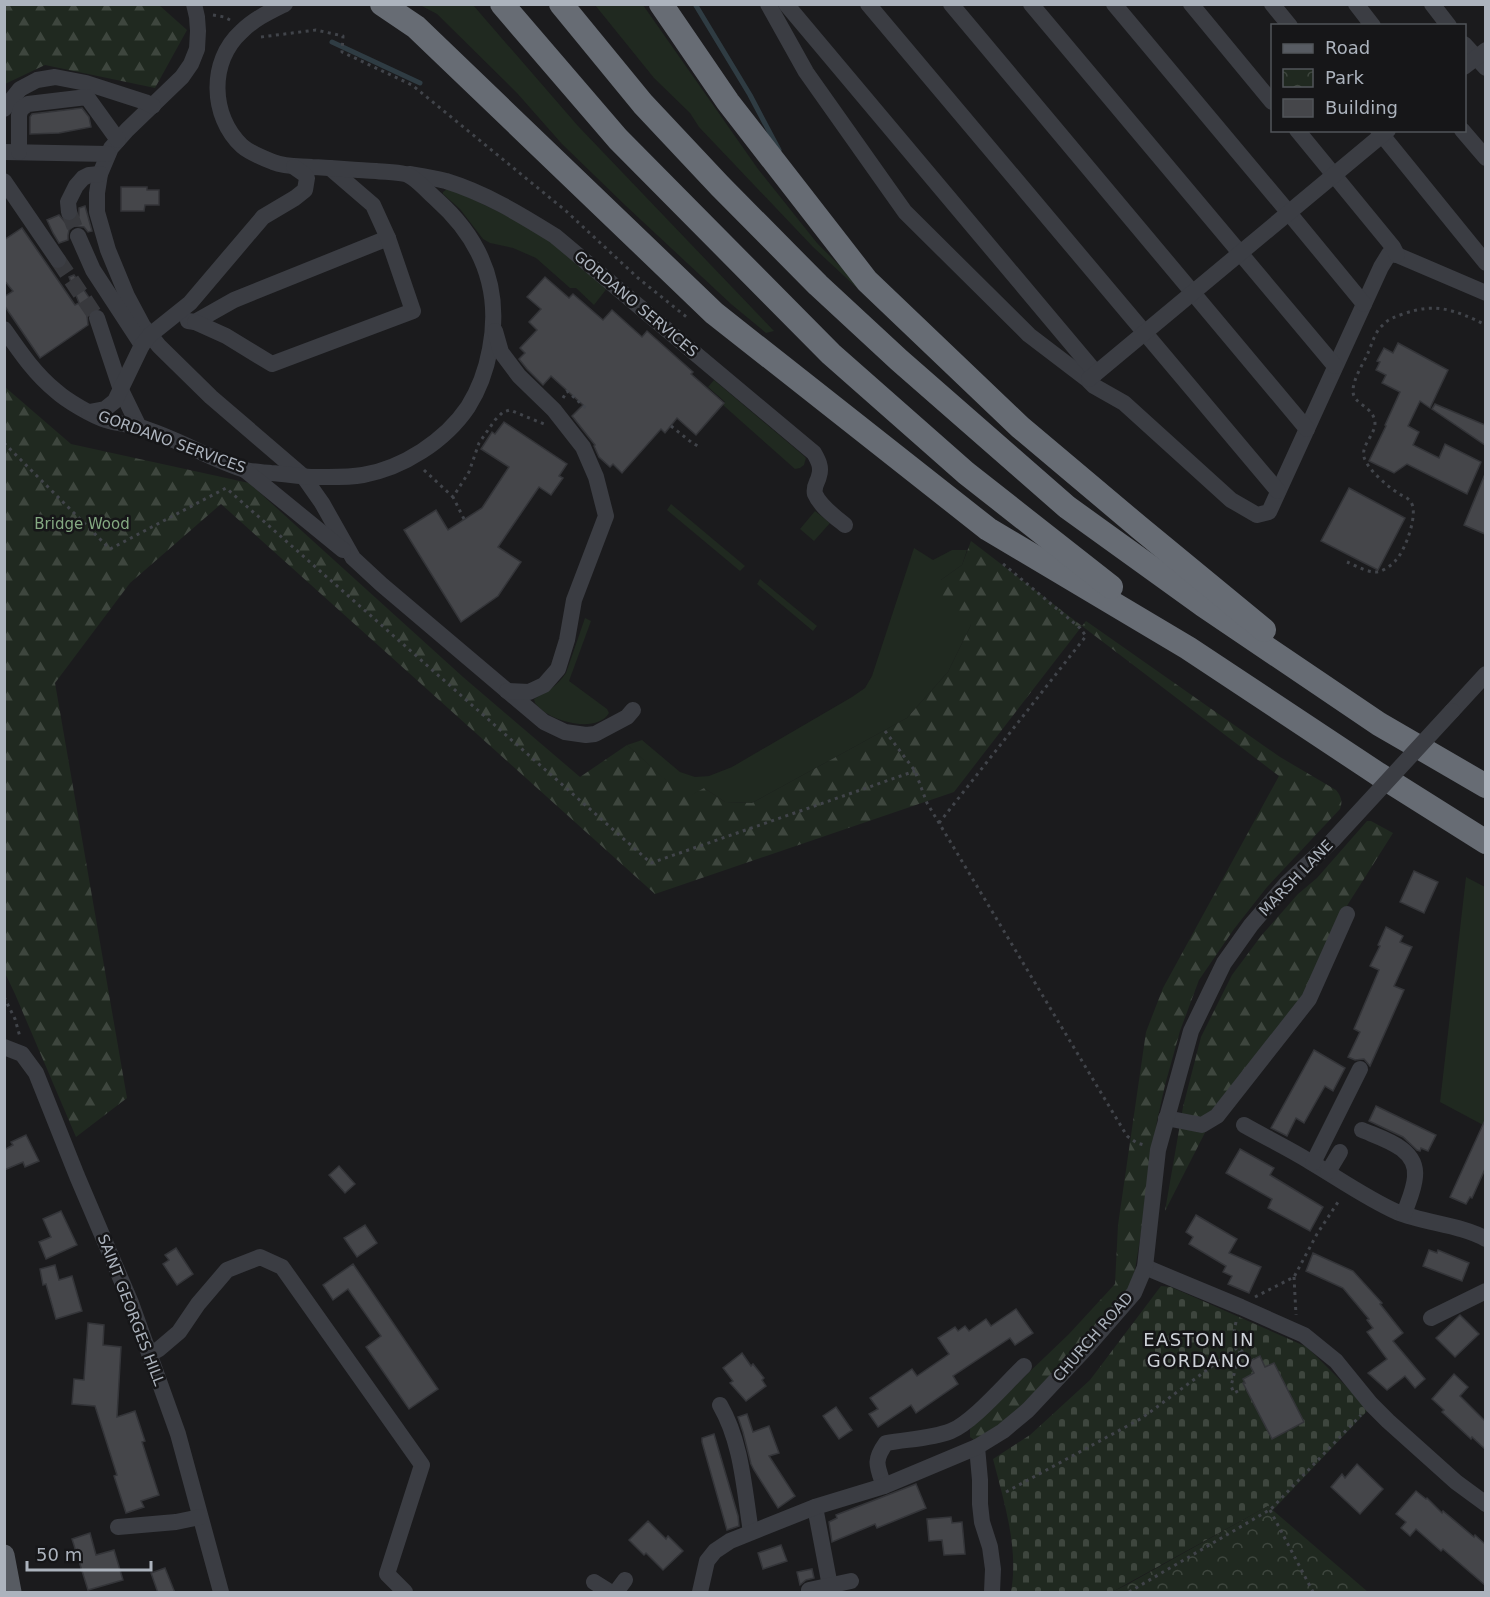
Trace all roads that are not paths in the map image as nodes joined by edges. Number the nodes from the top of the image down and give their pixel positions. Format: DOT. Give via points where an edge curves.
graph roads {
  1 [pos="194,4"];
  2 [pos="285,4"];
  3 [pos="382,4"];
  4 [pos="502,4"];
  5 [pos="561,4"];
  6 [pos="661,4"];
  7 [pos="768,4"];
  8 [pos="786,4"];
  9 [pos="867,4"];
  10 [pos="951,4"];
  11 [pos="1031,4"];
  12 [pos="1114,4"];
  13 [pos="1191,4"];
  14 [pos="1272,4"];
  15 [pos="1356,4"];
  16 [pos="1432,4"];
  17 [pos="1288,24"];
  18 [pos="1371,24"];
  19 [pos="1447,24"];
  20 [pos="1466,46"];
  21 [pos="1478,61"];
  22 [pos="1271,101"];
  23 [pos="153,106"];
  24 [pos="4,109"];
  25 [pos="1299,132"];
  26 [pos="1383,132"];
  27 [pos="1464,132"];
  28 [pos="118,140"];
  29 [pos="12,152"];
  30 [pos="108,154"];
  31 [pos="1485,158"];
  32 [pos="294,167"];
  33 [pos="330,168"];
  34 [pos="100,174"];
  35 [pos="408,174"];
  36 [pos="1334,175"];
  37 [pos="4,181"];
  38 [pos="69,212"];
  39 [pos="1289,213"];
  40 [pos="78,236"];
  41 [pos="388,238"];
  42 [pos="1239,254"];
  43 [pos="1397,255"];
  44 [pos="58,260"];
  45 [pos="1485,263"];
  46 [pos="1193,292"];
  47 [pos="1485,293"];
  48 [pos="1364,304"];
  49 [pos="97,318"];
  50 [pos="171,319"];
  51 [pos="195,322"];
  52 [pos="494,327"];
  53 [pos="4,329"];
  54 [pos="1145,332"];
  55 [pos="146,340"];
  56 [pos="1335,366"];
  57 [pos="1092,376"];
  58 [pos="121,390"];
  59 [pos="89,411"];
  60 [pos="139,427"];
  61 [pos="1307,429"];
  62 [pos="245,470"];
  63 [pos="303,476"];
  64 [pos="1278,491"];
  65 [pos="845,525"];
  66 [pos="353,558"];
  67 [pos="1188,648"];
  68 [pos="1485,674"];
  69 [pos="507,691"];
  70 [pos="633,710"];
  71 [pos="1379,724"];
  72 [pos="1485,786"];
  73 [pos="1485,842"];
  74 [pos="1347,914"];
  75 [pos="10,1050"];
  76 [pos="1360,1069"];
  77 [pos="1166,1118"];
  78 [pos="1244,1125"];
  79 [pos="1362,1130"];
  80 [pos="1340,1152"];
  81 [pos="1316,1165"];
  82 [pos="1404,1214"];
  83 [pos="1485,1239"];
  84 [pos="1145,1267"];
  85 [pos="1485,1291"];
  86 [pos="1431,1318"];
  87 [pos="150,1354"];
  88 [pos="1015,1368"];
  89 [pos="720,1405"];
  90 [pos="977,1447"];
  91 [pos="884,1486"];
  92 [pos="1485,1504"];
  93 [pos="815,1507"];
  94 [pos="200,1517"];
  95 [pos="118,1527"];
  96 [pos="751,1532"];
  97 [pos="4,1555"];
  98 [pos="851,1581"];
  99 [pos="594,1582"];
  100 [pos="830,1586"];
  101 [pos="808,1590"];
  102 [pos="11,1593"];
  103 [pos="221,1593"];
  104 [pos="405,1593"];
  105 [pos="610,1593"];
  106 [pos="700,1593"];
  107 [pos="992,1593"];
  1 -- 23 [label="street" via="198,31 191,64"];
  2 -- 32 [label="street, GORDANO SERVICES" via="240,32 225,51 217,82 220,106 233,136 243,148"];
  3 -- 67 [label="highway" via="416,27 714,313 988,529"];
  4 -- 67 [label="highway" via="618,139 831,354 966,473"];
  5 -- 71 [label="highway" via="643,104 720,186 899,360 1067,507"];
  6 -- 71 [label="highway" via="728,102 867,281 1020,427"];
  7 -- 57 [label="street" via="806,72 905,212 1029,335"];
  8 -- 57 [label="street"];
  9 -- 54 [label="street"];
  10 -- 46 [label="street"];
  11 -- 42 [label="street"];
  12 -- 39 [label="street"];
  13 -- 22 [label="street"];
  14 -- 17 [label="street"];
  15 -- 18 [label="street"];
  16 -- 19 [label="street"];
  20 -- 21 [label="street"];
  23 -- 24 [label="street" via="86,83 55,77 37,80 21,89"];
  23 -- 28 [label="street"];
  25 -- 36 [label="street"];
  26 -- 36 [label="street"];
  26 -- 45 [label="street"];
  27 -- 31 [label="street"];
  28 -- 29 [label="street" via="87,97 28,104 19,115"];
  28 -- 30 [label="street"];
  29 -- 30 [label="street"];
  30 -- 34 [label="street"];
  32 -- 33 [label="street, GORDANO SERVICES"];
  32 -- 50 [label="street" via="307,178 305,189 263,217 190,303"];
  33 -- 35 [label="street, GORDANO SERVICES"];
  33 -- 41 [label="street" via="373,205"];
  34 -- 38 [label="street" via="88,175 76,186 68,202"];
  34 -- 55 [label="street" via="98,212 108,250"];
  35 -- 52 [label="street, GORDANO SERVICES" via="465,228 481,258 492,292"];
  35 -- 65 [label="street, GORDANO SERVICES" via="445,181 484,196 555,236 814,453 820,463 815,493"];
  36 -- 39 [label="street"];
  36 -- 43 [label="street"];
  37 -- 44 [label="street"];
  39 -- 42 [label="street"];
  39 -- 48 [label="street"];
  40 -- 55 [label="street" via="93,270"];
  41 -- 51 [label="street" via="234,300"];
  41 -- 51 [label="street" via="413,311 272,364"];
  42 -- 46 [label="street"];
  42 -- 56 [label="street"];
  43 -- 47 [label="street"];
  43 -- 48 [label="street" via="1389,254"];
  46 -- 54 [label="street"];
  46 -- 61 [label="street"];
  48 -- 56 [label="street"];
  49 -- 58 [label="street"];
  50 -- 51 [label="street"];
  50 -- 55 [label="street"];
  52 -- 63 [label="street, GORDANO SERVICES" via="479,391 460,418 436,440 393,466 362,475"];
  52 -- 69 [label="street" via="501,352 583,447 606,516 574,600 558,669 544,685 530,692"];
  53 -- 59 [label="street, GORDANO SERVICES" via="26,362 57,392"];
  54 -- 57 [label="street"];
  54 -- 64 [label="street"];
  55 -- 58 [label="street"];
  55 -- 63 [label="street" via="159,346 212,398"];
  56 -- 61 [label="street"];
  57 -- 64 [label="street" via="1094,386 1124,404 1231,500 1257,515 1269,512"];
  58 -- 59 [label="street" via="105,409"];
  58 -- 60 [label="street"];
  59 -- 60 [label="street, GORDANO SERVICES" via="107,421"];
  60 -- 62 [label="street, GORDANO SERVICES"];
  61 -- 64 [label="street"];
  62 -- 63 [label="street, GORDANO SERVICES"];
  62 -- 66 [label="street"];
  63 -- 66 [label="street"];
  66 -- 69 [label="street"];
  67 -- 73 [label="highway"];
  68 -- 77 [label="street, MARSH LANE, bridge" via="1251,924 1224,963 1191,1031"];
  69 -- 70 [label="street" via="544,722 565,732 595,734"];
  71 -- 72 [label="highway"];
  74 -- 77 [label="street" via="1309,999 1217,1116 1202,1125"];
  75 -- 87 [label="street, SAINT GEORGES HILL" via="36,1073"];
  76 -- 81 [label="street"];
  77 -- 84 [label="street, MARSH LANE" via="1158,1150"];
  78 -- 81 [label="street"];
  79 -- 82 [label="street" via="1396,1145 1411,1158 1416,1175"];
  80 -- 81 [label="street"];
  81 -- 82 [label="street"];
  82 -- 83 [label="street"];
  84 -- 90 [label="street, CHURCH ROAD" via="1134,1293 1088,1347 1028,1410"];
  84 -- 92 [label="street" via="1304,1335 1336,1362 1371,1404"];
  85 -- 86 [label="street"];
  87 -- 94 [label="street, SAINT GEORGES HILL" via="178,1434"];
  87 -- 104 [label="street" via="179,1332 227,1270 260,1257 282,1267 422,1466 387,1574"];
  88 -- 91 [label="street" via="966,1422 951,1431 886,1443 877,1462"];
  89 -- 96 [label="street" via="736,1440"];
  90 -- 91 [label="street, CHURCH ROAD"];
  90 -- 107 [label="street" via="982,1522 993,1569"];
  91 -- 93 [label="street, CHURCH ROAD"];
  93 -- 96 [label="street, CHURCH ROAD"];
  93 -- 100 [label="street"];
  94 -- 95 [label="street"];
  94 -- 103 [label="street, SAINT GEORGES HILL"];
  96 -- 106 [label="street, CHURCH ROAD" via="715,1551 707,1561"];
  97 -- 102 [label="main road"];
  98 -- 100 [label="street"];
  99 -- 105 [label="street"];
  100 -- 101 [label="street"];
}
